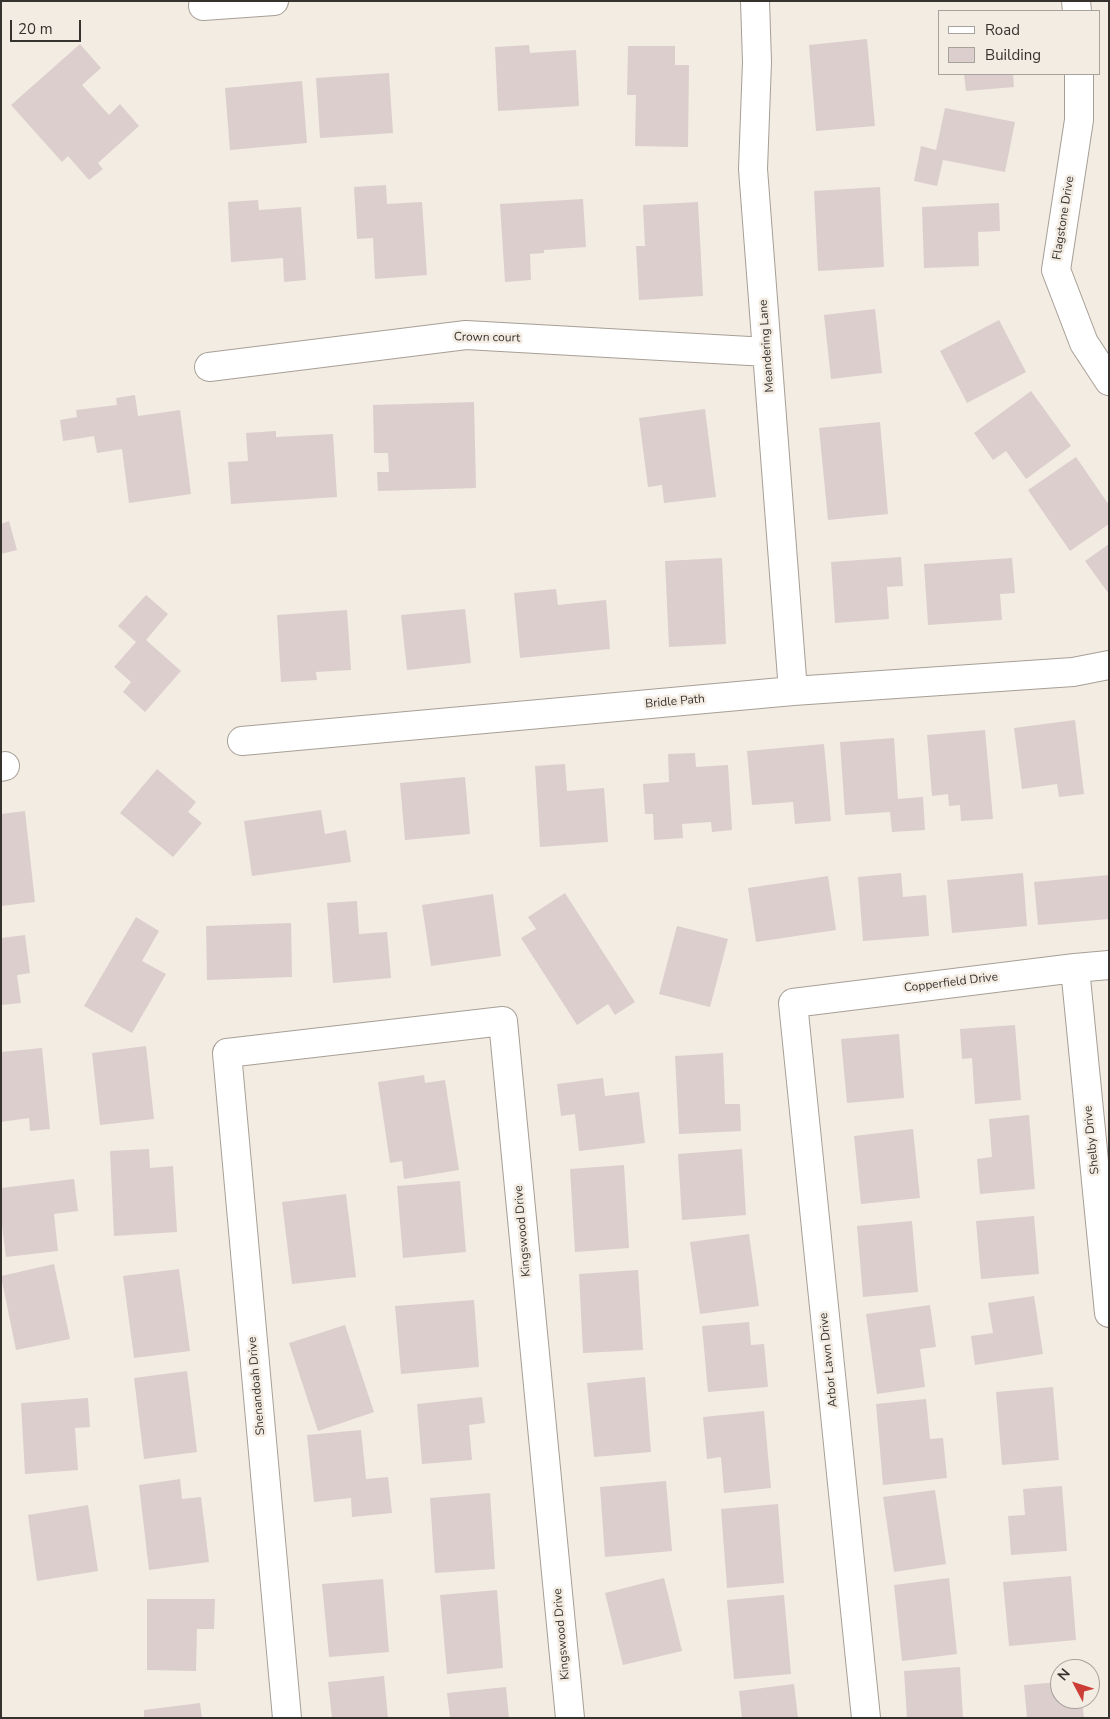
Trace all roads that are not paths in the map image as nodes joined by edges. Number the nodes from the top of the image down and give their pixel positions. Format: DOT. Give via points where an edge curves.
graph roads {
  1 [pos="274,1"];
  2 [pos="755,1"];
  3 [pos="202,6"];
  4 [pos="1079,75"];
  5 [pos="767,352"];
  6 [pos="208,367"];
  7 [pos="1109,381"];
  8 [pos="1109,665"];
  9 [pos="793,691"];
  10 [pos="242,741"];
  11 [pos="1109,965"];
  12 [pos="1075,968"];
  13 [pos="793,1002"];
  14 [pos="227,1053"];
  15 [pos="1109,1313"];
  16 [pos="287,1718"];
  17 [pos="570,1718"];
  18 [pos="866,1718"];
  1 -- 3 [label="street"];
  2 -- 5 [label="street, Meandering Lane" via="754,169"];
  4 -- 7 [label="street, Flagstone Drive" via="1079,120 1056,270 1084,343"];
  5 -- 6 [label="street, Crown court" via="466,335"];
  5 -- 9 [label="street, Meandering Lane"];
  8 -- 9 [label="street, Bridle Path" via="1073,672"];
  9 -- 10 [label="street, Bridle Path"];
  11 -- 12 [label="street, Copperfield Drive"];
  12 -- 13 [label="street, Copperfield Drive"];
  12 -- 15 [label="street, Shelby Drive"];
  13 -- 18 [label="street, Arbor Lawn Drive"];
  14 -- 16 [label="street, Shenandoah Drive"];
  14 -- 17 [label="street, Kingswood Drive" via="503,1021"];
}
